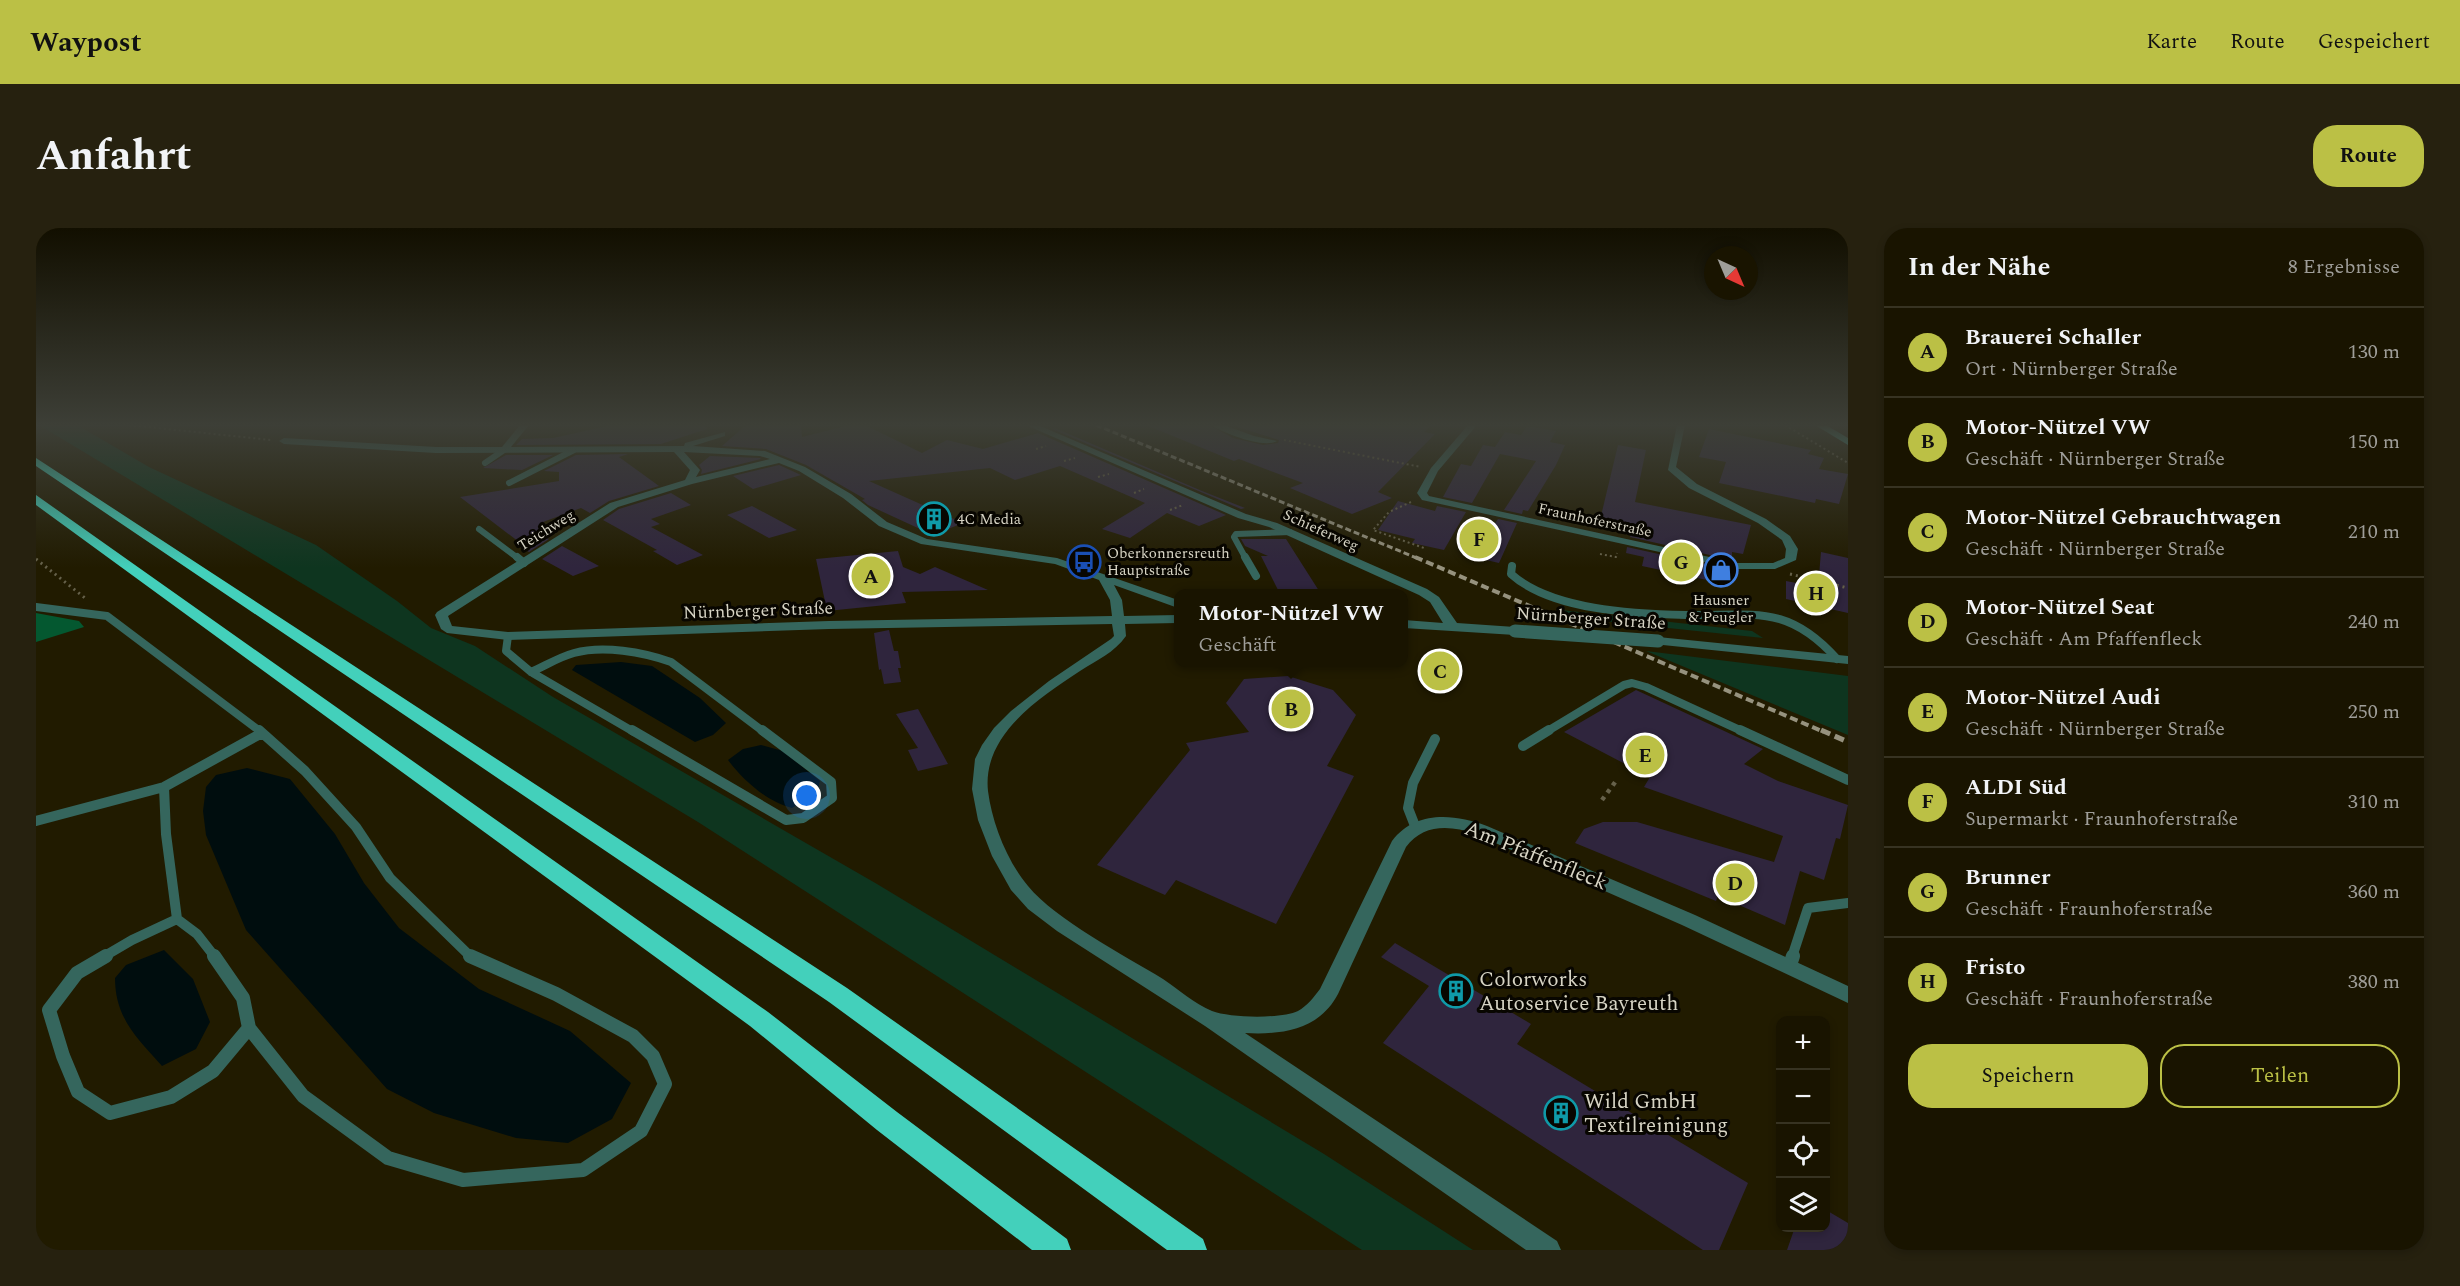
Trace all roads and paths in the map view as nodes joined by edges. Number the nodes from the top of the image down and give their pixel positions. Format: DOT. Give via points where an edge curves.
graph roads {
  1 [pos="54,473"];
  2 [pos="529,473"];
  3 [pos="694,473"];
  4 [pos="727,473"];
  5 [pos="810,473"];
  6 [pos="1141,473"];
  7 [pos="1433,473"];
  8 [pos="1677,473"];
  9 [pos="689,482"];
  10 [pos="509,483"];
  11 [pos="1426,498"];
  12 [pos="36,499"];
  13 [pos="478,529"];
  14 [pos="1290,532"];
  15 [pos="1424,548"];
  16 [pos="36,559"];
  17 [pos="524,562"];
  18 [pos="1512,566"];
  19 [pos="1766,567"];
  20 [pos="1103,576"];
  21 [pos="1256,576"];
  22 [pos="1848,588"];
  23 [pos="1174,602"];
  24 [pos="36,607"];
  25 [pos="107,616"];
  26 [pos="1174,619"];
  27 [pos="1120,620"];
  28 [pos="1408,624"];
  29 [pos="1452,626"];
  30 [pos="447,629"];
  31 [pos="508,636"];
  32 [pos="1843,659"];
  33 [pos="531,672"];
  34 [pos="262,733"];
  35 [pos="1435,739"];
  36 [pos="1523,746"];
  37 [pos="1848,780"];
  38 [pos="1616,781"];
  39 [pos="165,787"];
  40 [pos="1602,800"];
  41 [pos="36,821"];
  42 [pos="1415,826"];
  43 [pos="1848,903"];
  44 [pos="177,920"];
  45 [pos="1790,965"];
  46 [pos="1848,995"];
  47 [pos="1208,1018"];
  48 [pos="249,1028"];
  49 [pos="1056,1250"];
  50 [pos="1192,1250"];
  51 [pos="1548,1250"];
  1 -- 50 [label="highway" via="838,995"];
  2 -- 10 [label="lane"];
  3 -- 9 [label="street"];
  4 -- 9 [label="street, Teichweg"];
  5 -- 20 [label="street" via="883,524 925,542 1057,561"];
  6 -- 14 [label="street, Schieferweg"];
  7 -- 11 [label="street" via="1422,493"];
  8 -- 19 [label="street, Fraunhoferstraße" via="1786,538 1792,549 1790,560"];
  9 -- 17 [label="street, Teichweg" via="614,506"];
  11 -- 15 [label="path" via="1384,514 1373,530"];
  11 -- 19 [label="street, Fraunhoferstraße" via="1737,566"];
  12 -- 49 [label="highway" via="759,1018"];
  13 -- 17 [label="lane"];
  14 -- 21 [label="lane" via="1236,534 1234,537"];
  14 -- 29 [label="street, Schieferweg" via="1423,592 1435,600"];
  16 -- 25 [label="path"];
  17 -- 30 [label="street, Teichweg" via="441,615"];
  18 -- 32 [label="lane" via="1511,574 1520,583 1576,603 1675,614 1749,612 1775,617 1813,633"];
  19 -- 22 [label="path"];
  20 -- 23 [label="street"];
  20 -- 27 [label="street" via="1116,600"];
  24 -- 25 [label="lane"];
  25 -- 34 [label="lane"];
  26 -- 27 [label="street, Nürnberger Straße"];
  27 -- 31 [label="street, Nürnberger Straße"];
  27 -- 47 [label="street" via="1117,642 1026,705 987,747 979,782 982,810 1006,869 1026,895 1066,927"];
  28 -- 29 [label="street, Nürnberger Straße"];
  29 -- 32 [label="street, Nürnberger Straße, bridge"];
  30 -- 31 [label="street, Nürnberger Straße"];
  31 -- 33 [label="lane" via="506,651"];
  33 -- 33 [label="lane" via="786,820 803,818 832,798 831,782 671,662 621,652 578,652"];
  34 -- 39 [label="lane"];
  34 -- 48 [label="lane" via="305,771 357,827 390,878 473,959 556,994 633,1036 653,1056 665,1084 641,1131 583,1170 463,1180 388,1158 303,1096"];
  35 -- 42 [label="lane" via="1413,783 1408,808"];
  36 -- 37 [label="lane" via="1632,683"];
  38 -- 40 [label="path"];
  39 -- 41 [label="lane"];
  39 -- 44 [label="lane" via="166,834"];
  42 -- 45 [label="street, Am Pfaffenfleck" via="1457,823 1475,828"];
  42 -- 47 [label="street" via="1398,844 1319,1007 1305,1018 1287,1024 1227,1023"];
  43 -- 45 [label="lane" via="1808,908"];
  44 -- 48 [label="lane" via="197,934 222,966 243,998"];
  44 -- 48 [label="lane" via="132,940 77,973 49,1010 78,1092 110,1113 171,1097 213,1071"];
  45 -- 46 [label="street, Am Pfaffenfleck"];
  47 -- 51 [label="street"];
}
